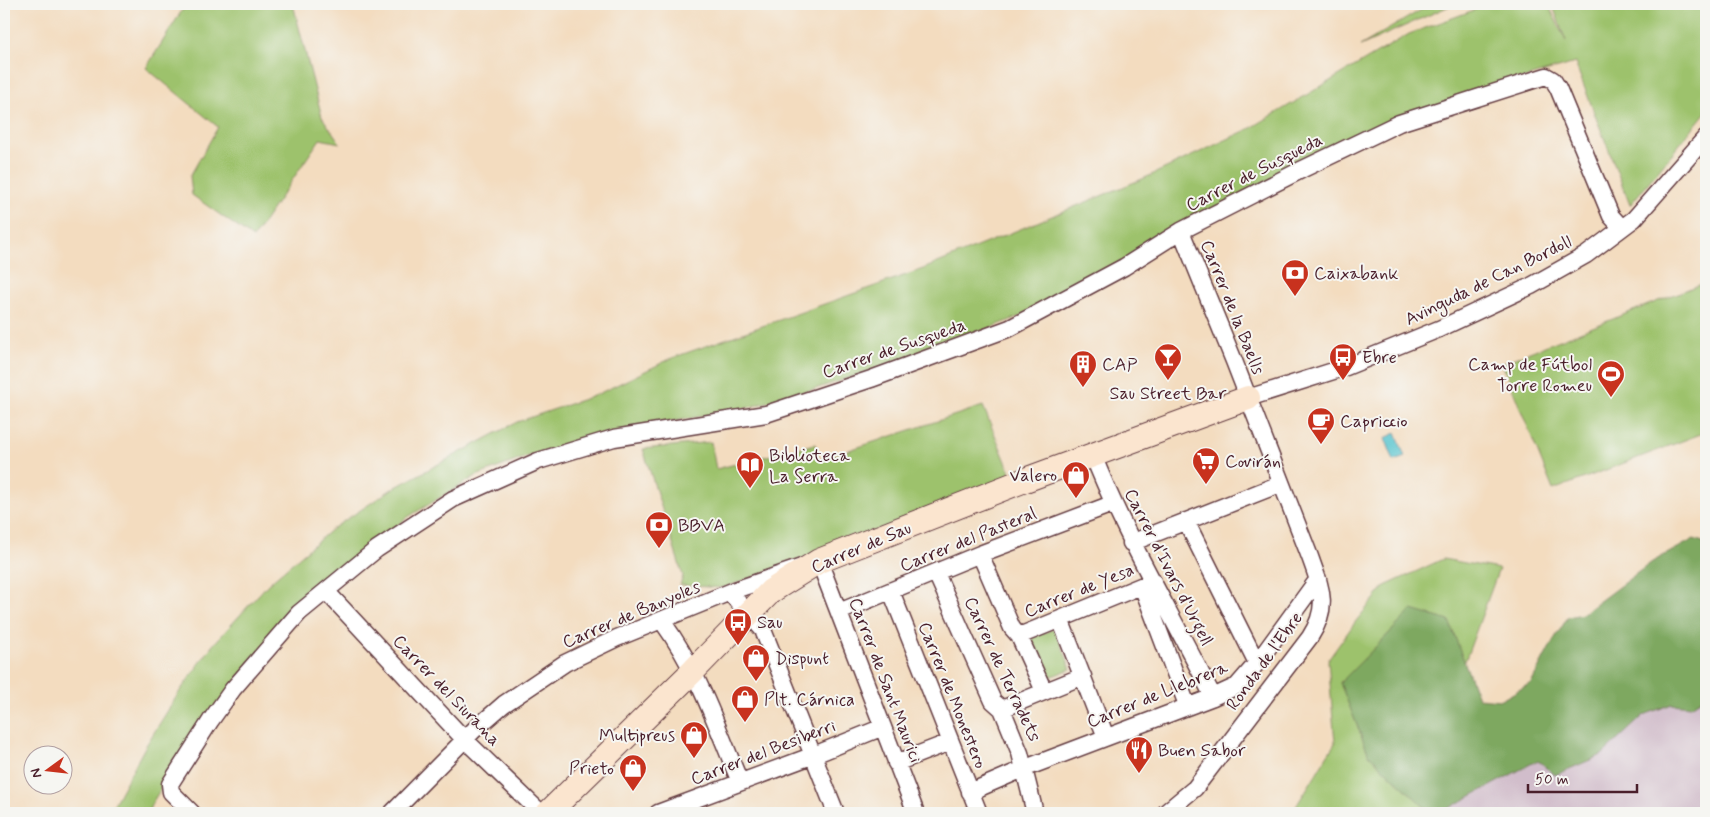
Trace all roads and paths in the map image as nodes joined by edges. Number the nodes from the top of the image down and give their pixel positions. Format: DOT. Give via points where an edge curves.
graph roads {
  1 [pos="1706,137"];
  2 [pos="1622,228"];
  3 [pos="1181,231"];
  4 [pos="1248,398"];
  5 [pos="1092,455"];
  6 [pos="1280,484"];
  7 [pos="1112,504"];
  8 [pos="1186,521"];
  9 [pos="1131,543"];
  10 [pos="980,554"];
  11 [pos="819,561"];
  12 [pos="936,572"];
  13 [pos="1318,579"];
  14 [pos="1148,584"];
  15 [pos="326,591"];
  16 [pos="891,591"];
  17 [pos="730,593"];
  18 [pos="839,612"];
  19 [pos="748,614"];
  20 [pos="1060,619"];
  21 [pos="662,621"];
  22 [pos="1020,636"];
  23 [pos="1257,663"];
  24 [pos="694,670"];
  25 [pos="1083,676"];
  26 [pos="1044,691"];
  27 [pos="1212,696"];
  28 [pos="1187,705"];
  29 [pos="1002,709"];
  30 [pos="883,727"];
  31 [pos="1106,737"];
  32 [pos="464,739"];
  33 [pos="950,742"];
  34 [pos="814,755"];
  35 [pos="896,763"];
  36 [pos="1023,769"];
  37 [pos="740,782"];
  38 [pos="970,792"];
  39 [pos="192,813"];
  40 [pos="392,813"];
  41 [pos="541,813"];
  42 [pos="548,813"];
  43 [pos="658,813"];
  44 [pos="836,813"];
  45 [pos="916,813"];
  46 [pos="979,813"];
  47 [pos="1035,813"];
  48 [pos="1165,813"];
  1 -- 2 [label="street, Avinguda de Can Bordoll" via="1634,219"];
  2 -- 3 [label="street, Carrer de Susqueda" via="1610,216 1558,88 1546,76 1399,123"];
  2 -- 4 [label="street, Avinguda de Can Bordoll" via="1586,255 1531,286 1439,329 1346,366"];
  3 -- 4 [label="street, Carrer de la Baells"];
  3 -- 15 [label="street, Carrer de Susqueda" via="1124,267 1010,328 870,379 766,414 614,438 538,461 453,499 377,549"];
  4 -- 5 [label="street, Carrer de Sau"];
  4 -- 6 [label="street, Ronda de l'Ebre"];
  5 -- 7 [label="street, Carrer d'Ivars d'Urgell"];
  5 -- 11 [label="street, Carrer de Sau"];
  6 -- 8 [label="street"];
  6 -- 13 [label="street, Ronda de l'Ebre"];
  7 -- 9 [label="street, Carrer d'Ivars d'Urgell"];
  7 -- 10 [label="street, Carrer del Pasteral"];
  8 -- 9 [label="street"];
  8 -- 23 [label="street"];
  9 -- 14 [label="street, Carrer d'Ivars d'Urgell"];
  10 -- 12 [label="street, Carrer del Pasteral"];
  10 -- 22 [label="street" via="1012,628"];
  11 -- 17 [label="street, Carrer de Banyoles"];
  11 -- 18 [label="street, Carrer de Sant Maurici"];
  11 -- 19 [label="street, Carrer de Sau" via="771,591"];
  12 -- 16 [label="street, Carrer del Pasteral"];
  12 -- 29 [label="street, Carrer de Terradets" via="993,701"];
  13 -- 23 [label="street, Carrer de Llebrera"];
  13 -- 48 [label="street, Ronda de l'Ebre" via="1323,603 1313,632 1195,788"];
  14 -- 20 [label="street, Carrer de Yesa"];
  14 -- 27 [label="street, Carrer d'Ivars d'Urgell"];
  14 -- 28 [label="street, Carrer d'Ivars d'Urgell"];
  15 -- 32 [label="street, Carrer del Siurana"];
  15 -- 39 [label="street, Carrer de Susqueda" via="299,613 233,689 186,756 170,784 171,792"];
  16 -- 18 [label="street, Carrer del Pasteral"];
  16 -- 33 [label="street, Carrer de Monestero"];
  17 -- 19 [label="street"];
  17 -- 21 [label="street, Carrer de Banyoles"];
  18 -- 30 [label="street, Carrer de Sant Maurici"];
  19 -- 24 [label="street, Carrer de Sau"];
  19 -- 34 [label="street" via="763,630"];
  20 -- 22 [label="street, Carrer de Yesa"];
  20 -- 25 [label="street"];
  21 -- 24 [label="street"];
  21 -- 32 [label="street, Carrer de Banyoles" via="617,638 565,664 504,704"];
  22 -- 26 [label="street"];
  23 -- 27 [label="street, Carrer de Llebrera" via="1237,686"];
  24 -- 37 [label="street"];
  24 -- 42 [label="street, Carrer de Sau"];
  25 -- 26 [label="street"];
  25 -- 31 [label="street"];
  26 -- 29 [label="street"];
  27 -- 28 [label="street, Carrer de Llebrera"];
  28 -- 31 [label="street, Carrer de Llebrera"];
  29 -- 36 [label="street, Carrer de Terradets"];
  30 -- 34 [label="street, Carrer del Besiberri"];
  30 -- 35 [label="street, Carrer de Sant Maurici"];
  31 -- 36 [label="street, Carrer de Llebrera"];
  32 -- 40 [label="street, Carrer de Banyoles"];
  32 -- 41 [label="street, Carrer del Siurana"];
  33 -- 35 [label="street"];
  33 -- 38 [label="street, Carrer de Monestero"];
  34 -- 37 [label="street, Carrer del Besiberri"];
  34 -- 44 [label="street"];
  35 -- 45 [label="street, Carrer de Sant Maurici"];
  36 -- 38 [label="street, Carrer de Llebrera"];
  36 -- 47 [label="street, Carrer de Terradets"];
  37 -- 43 [label="street, Carrer del Besiberri"];
  38 -- 46 [label="street, Carrer de Monestero"];
}
